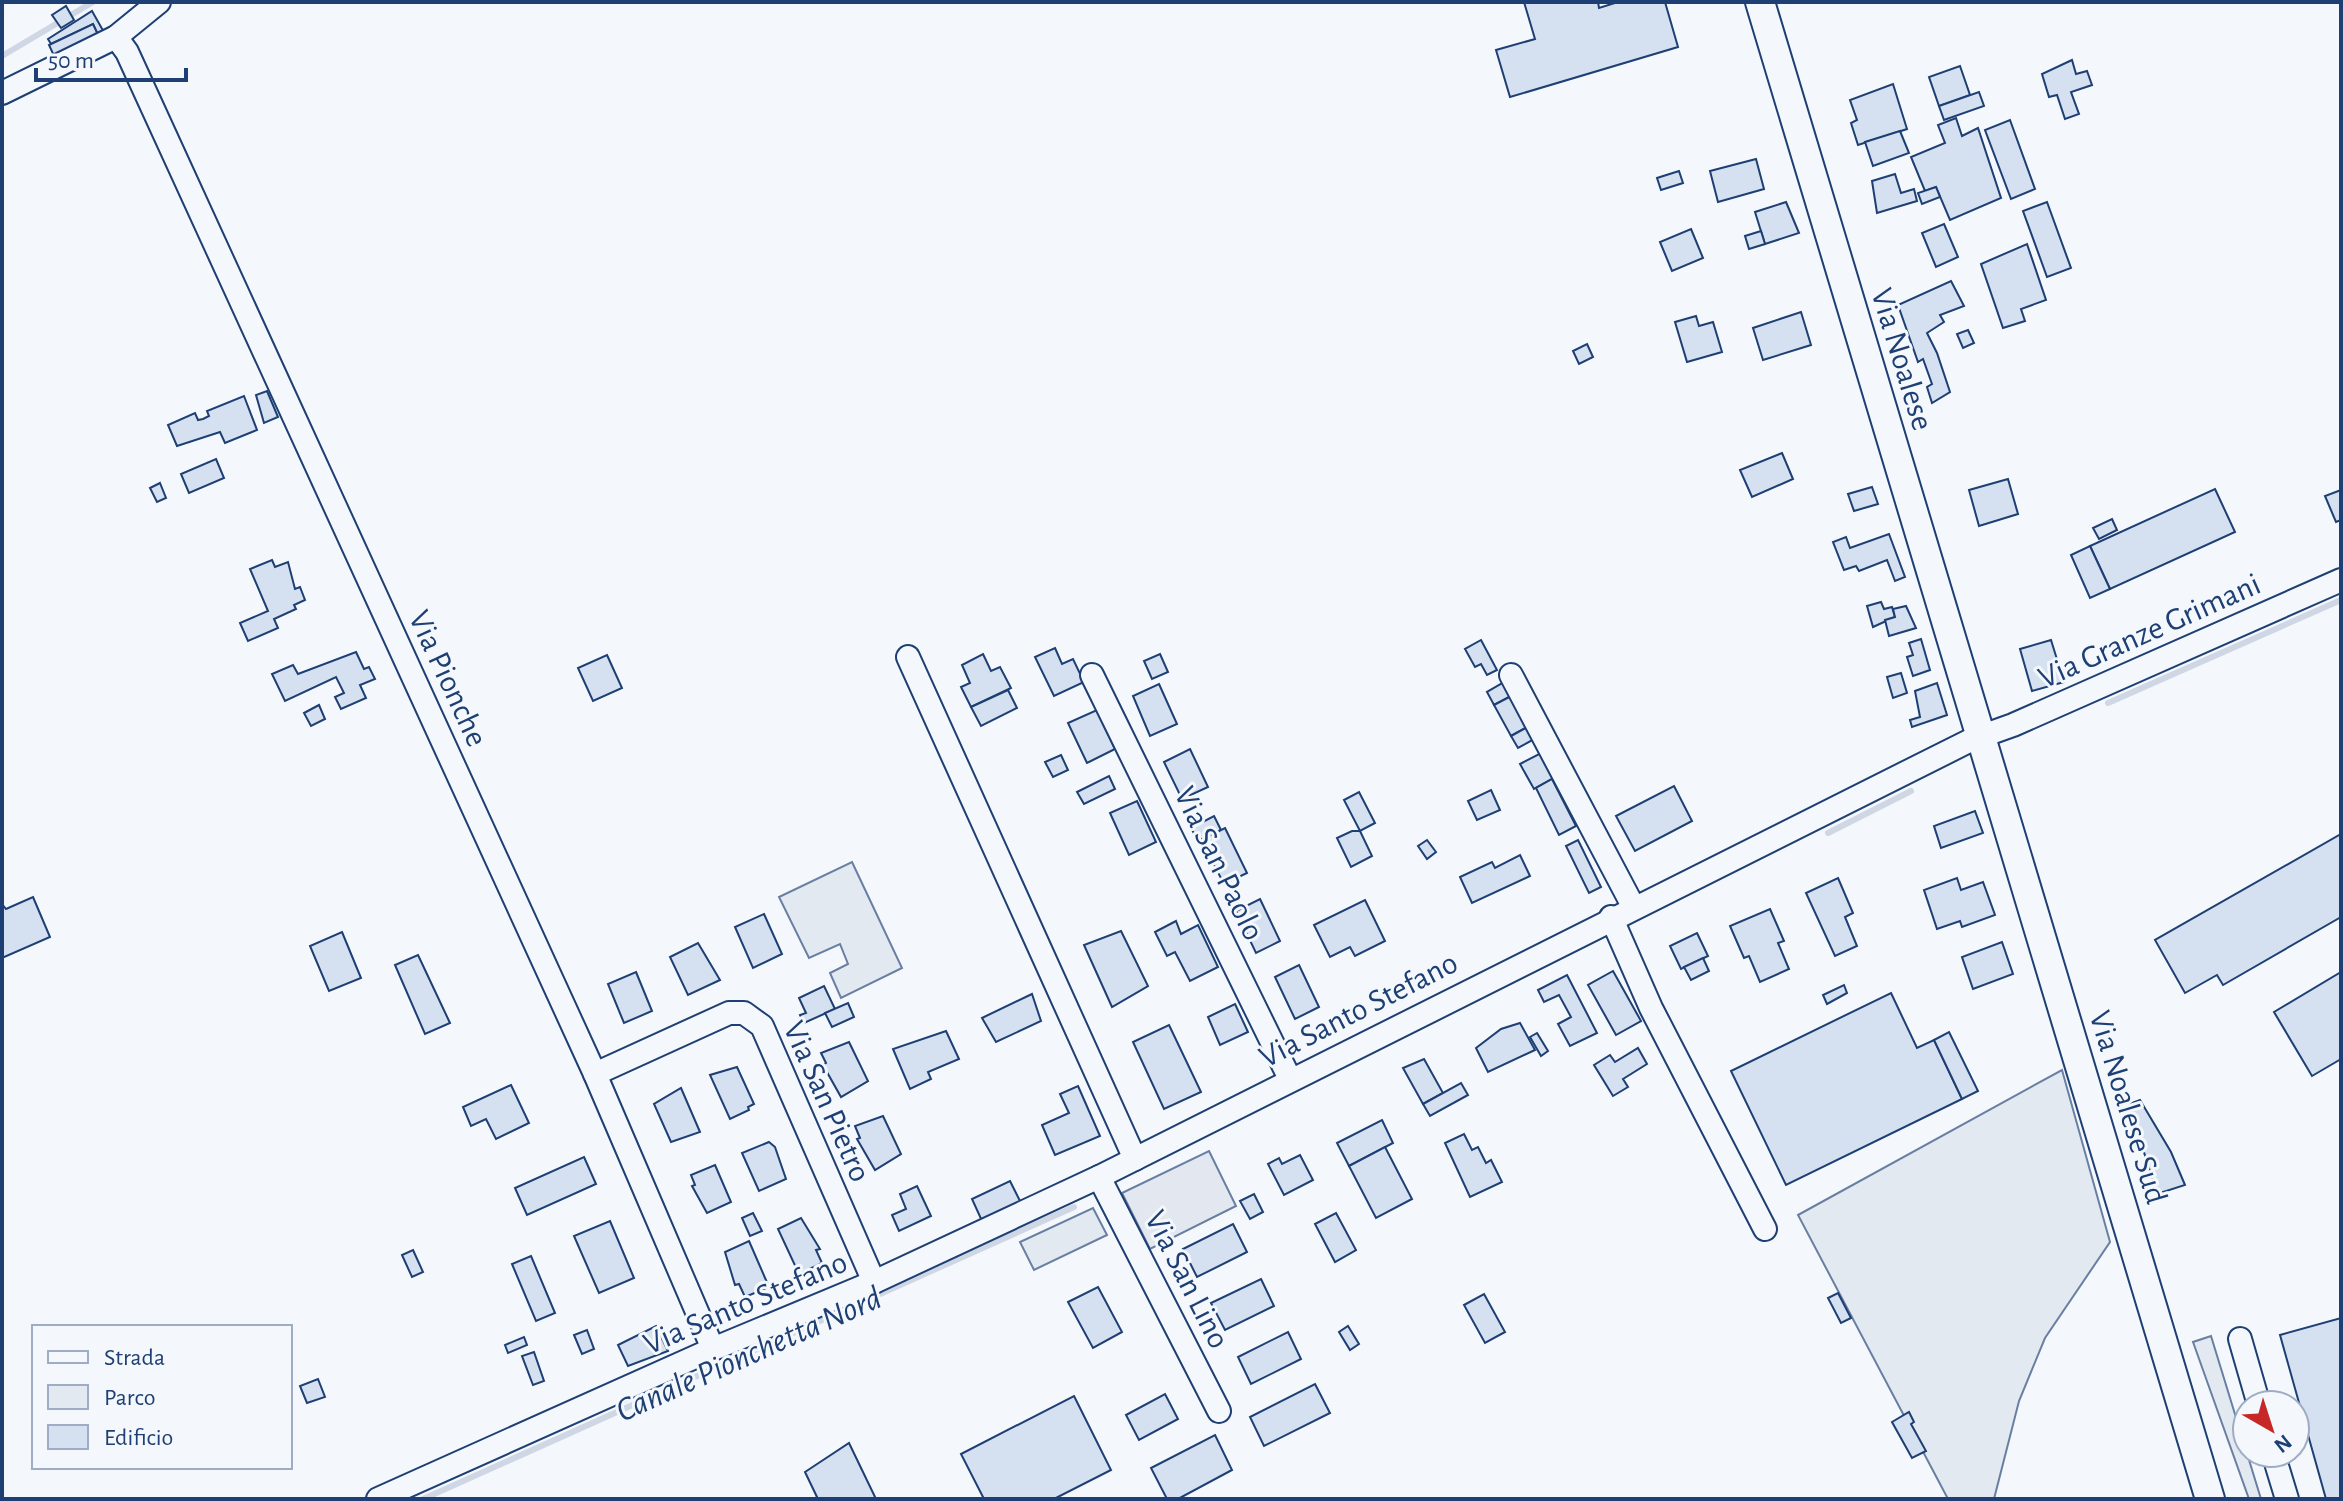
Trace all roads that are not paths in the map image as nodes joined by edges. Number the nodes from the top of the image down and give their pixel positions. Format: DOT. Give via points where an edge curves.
graph roads {
  1 [pos="159,2"];
  2 [pos="1760,2"];
  3 [pos="116,37"];
  4 [pos="2,93"];
  5 [pos="2341,580"];
  6 [pos="908,657"];
  7 [pos="1092,675"];
  8 [pos="1511,675"];
  9 [pos="1983,735"];
  10 [pos="1633,906"];
  11 [pos="1611,917"];
  12 [pos="595,1074"];
  13 [pos="1290,1079"];
  14 [pos="1135,1159"];
  15 [pos="1099,1177"];
  16 [pos="1765,1229"];
  17 [pos="874,1282"];
  18 [pos="2240,1339"];
  19 [pos="713,1349"];
  20 [pos="2254,1389"];
  21 [pos="1219,1411"];
  22 [pos="2278,1469"];
  23 [pos="378,1499"];
  24 [pos="2210,1499"];
  25 [pos="2287,1499"];
  1 -- 3 [label="street"];
  2 -- 9 [label="main road, Via Noalese"];
  3 -- 4 [label="street"];
  3 -- 12 [label="street, Via Pionche"];
  5 -- 9 [label="street, Via Granze Grimani"];
  6 -- 14 [label="street"];
  7 -- 13 [label="street, Via San Paolo"];
  8 -- 10 [label="street"];
  9 -- 10 [label="street, Via Santo Stefano"];
  9 -- 24 [label="main road, Via Noalese Sud"];
  10 -- 11 [label="street, Via Santo Stefano"];
  11 -- 13 [label="street, Via Santo Stefano"];
  11 -- 16 [label="street" via="1651,1008"];
  12 -- 17 [label="street, Via San Pietro" via="729,1013 753,1018 762,1026"];
  12 -- 19 [label="street, Via Pionche"];
  13 -- 14 [label="street, Via Santo Stefano"];
  14 -- 15 [label="street, Via Santo Stefano"];
  15 -- 17 [label="street, Via Santo Stefano"];
  15 -- 21 [label="street, Via San Lino"];
  17 -- 19 [label="street, Via Santo Stefano"];
  18 -- 20 [label="street"];
  19 -- 23 [label="street, Via Santo Stefano"];
  22 -- 25 [label="street"];
}
